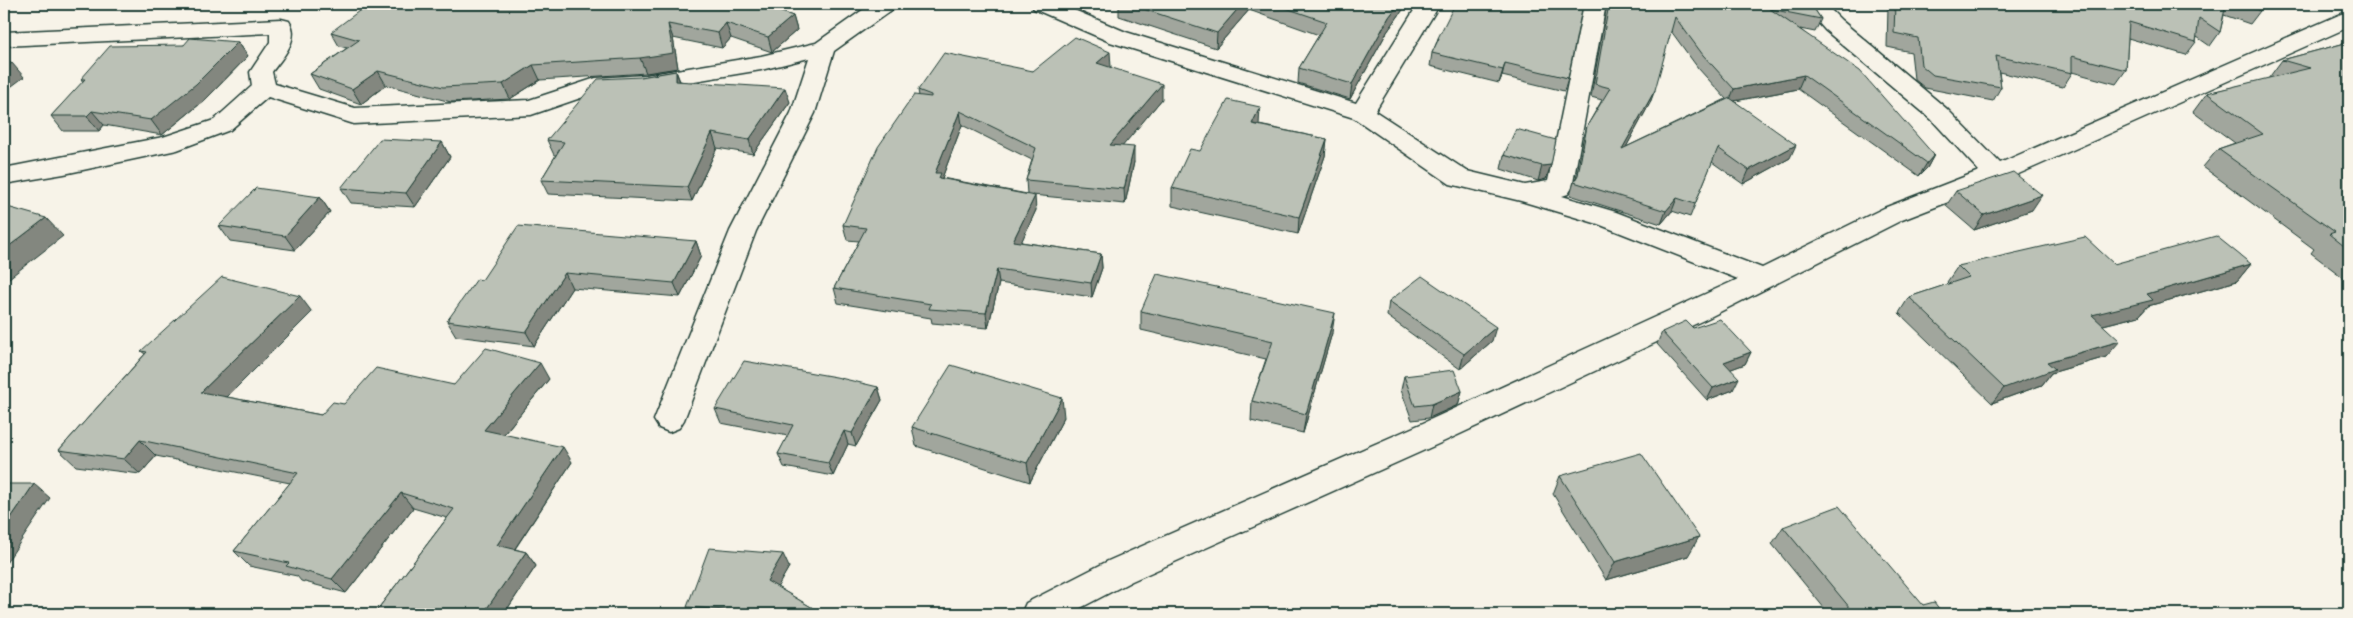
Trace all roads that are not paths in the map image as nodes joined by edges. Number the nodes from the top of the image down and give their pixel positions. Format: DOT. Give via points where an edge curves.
graph roads {
  1 [pos="885,4"];
  2 [pos="1042,4"];
  3 [pos="1429,4"];
  4 [pos="1595,4"];
  5 [pos="1813,4"];
  6 [pos="2349,19"];
  7 [pos="4,39"];
  8 [pos="824,48"];
  9 [pos="264,88"];
  10 [pos="1362,114"];
  11 [pos="1996,174"];
  12 [pos="4,176"];
  13 [pos="1524,193"];
  14 [pos="1764,278"];
  15 [pos="669,420"];
  16 [pos="1038,614"];
  1 -- 8 [label="street"];
  2 -- 10 [label="street" via="1118,38"];
  3 -- 10 [label="street"];
  4 -- 13 [label="street" via="1559,188"];
  5 -- 11 [label="street" via="1833,25 1939,114"];
  6 -- 11 [label="street"];
  7 -- 9 [label="street" via="281,26 281,42 261,72"];
  8 -- 9 [label="street" via="761,63 646,82 596,85 531,107 354,116"];
  8 -- 15 [label="street" via="803,113 743,231"];
  9 -- 12 [label="street" via="222,125 168,144"];
  10 -- 13 [label="street" via="1459,178"];
  11 -- 14 [label="street" via="1893,214"];
  13 -- 14 [label="street" via="1607,218"];
  14 -- 16 [label="street" via="1434,432 1120,571"];
}
